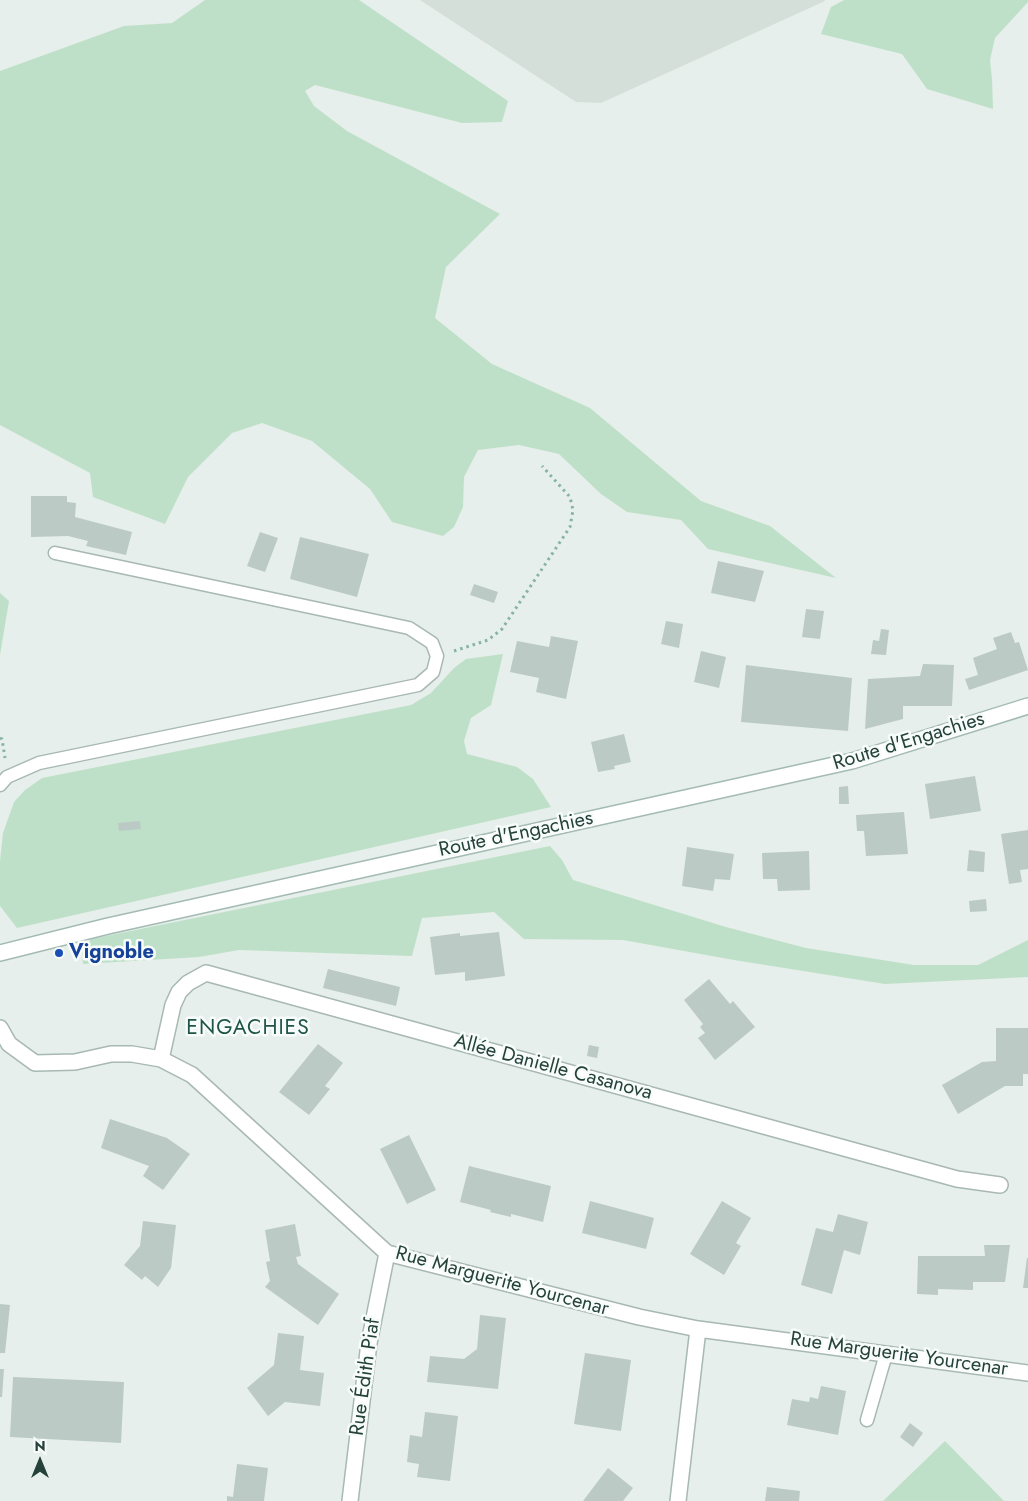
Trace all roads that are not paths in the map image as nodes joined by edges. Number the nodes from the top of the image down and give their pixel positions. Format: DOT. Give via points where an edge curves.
graph roads {
  1 [pos="55,553"];
  2 [pos="1028,706"];
  3 [pos="0,785"];
  4 [pos="0,952"];
  5 [pos="0,1028"];
  6 [pos="161,1059"];
  7 [pos="1000,1185"];
  8 [pos="387,1253"];
  9 [pos="698,1329"];
  10 [pos="886,1354"];
  11 [pos="1028,1373"];
  12 [pos="867,1420"];
  13 [pos="350,1501"];
  14 [pos="678,1501"];
  1 -- 3 [label="lane" via="409,628 432,643 437,656 433,672 418,685 38,763 7,777"];
  2 -- 4 [label="street, Route d'Engachies" via="852,761"];
  5 -- 6 [label="street, Rue Marguerite Yourcenar" via="9,1044 35,1063 75,1062 111,1054"];
  6 -- 7 [label="street, Allée Danielle Casanova" via="173,1005 188,983 206,973 958,1179"];
  6 -- 8 [label="street, Rue Marguerite Yourcenar" via="192,1075"];
  8 -- 9 [label="street, Rue Marguerite Yourcenar"];
  8 -- 13 [label="street, Rue Édith Piaf" via="369,1343"];
  9 -- 10 [label="street, Rue Marguerite Yourcenar"];
  9 -- 14 [label="street"];
  10 -- 11 [label="street, Rue Marguerite Yourcenar"];
  10 -- 12 [label="lane"];
}
